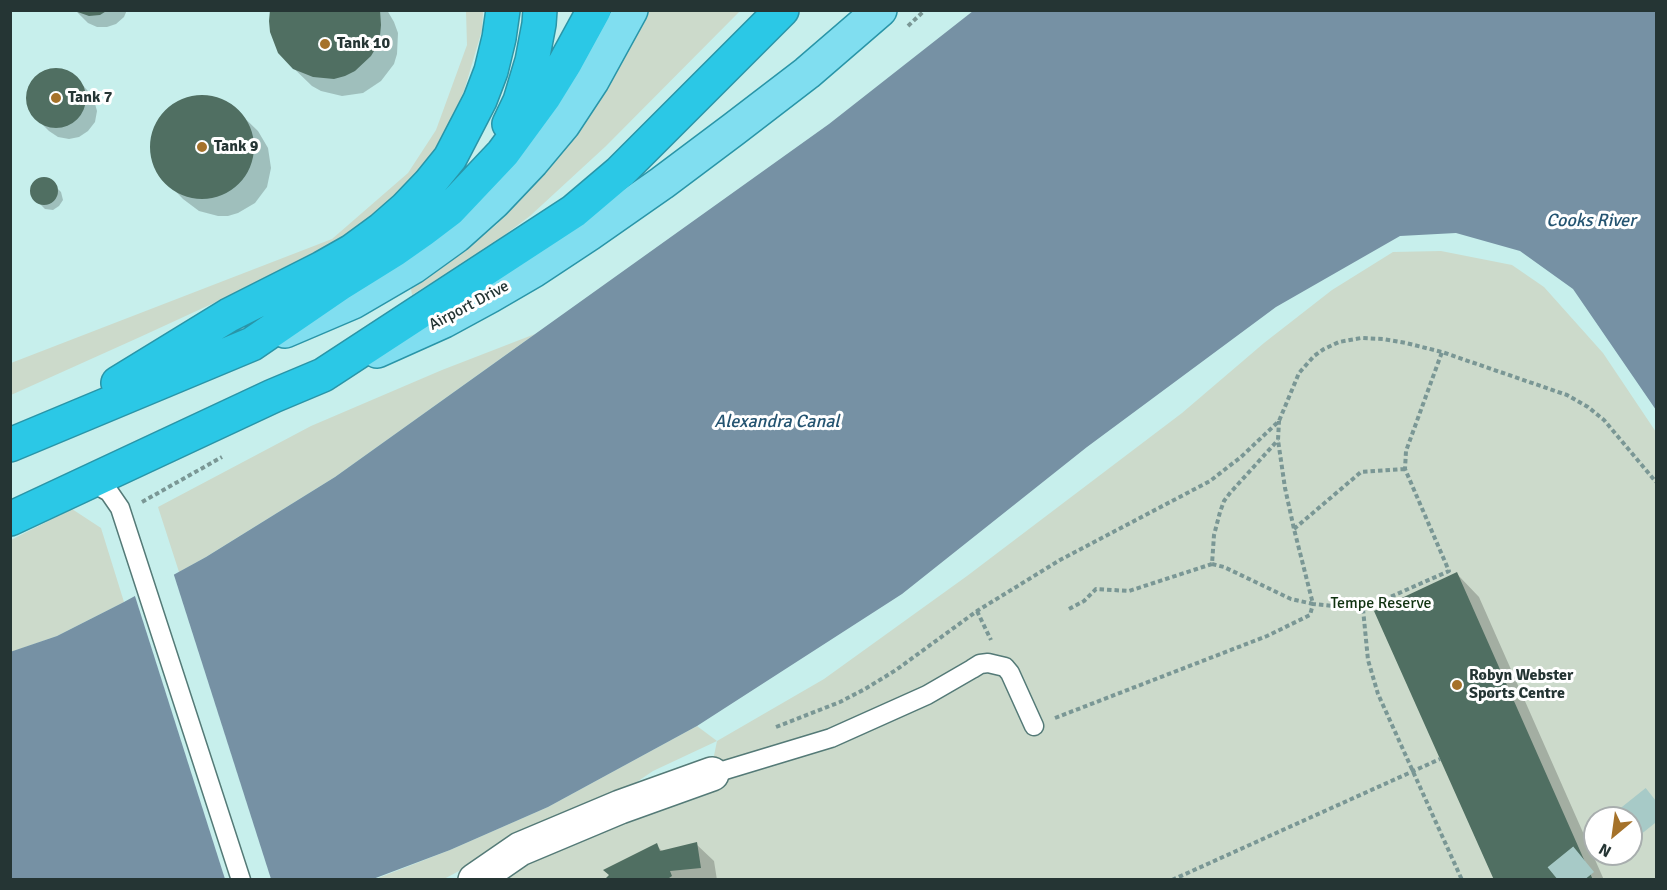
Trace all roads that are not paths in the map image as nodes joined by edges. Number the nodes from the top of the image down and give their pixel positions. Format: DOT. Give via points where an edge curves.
graph roads {
  1 [pos="503,10"];
  2 [pos="540,10"];
  3 [pos="594,10"];
  4 [pos="631,10"];
  5 [pos="782,10"];
  6 [pos="880,10"];
  7 [pos="509,167"];
  8 [pos="450,209"];
  9 [pos="252,344"];
  10 [pos="323,375"];
  11 [pos="19,442"];
  12 [pos="86,483"];
  13 [pos="10,519"];
  14 [pos="1034,726"];
  15 [pos="712,774"];
  16 [pos="241,879"];
  17 [pos="475,879"];
  1 -- 11 [label="highway" via="491,71 450,158 382,230 322,268 229,315"];
  2 -- 8 [label="highway" via="532,61 507,130"];
  3 -- 7 [label="highway"];
  4 -- 7 [label="main road" via="563,125"];
  5 -- 10 [label="highway" via="620,172 574,211"];
  6 -- 10 [label="main road, Airport Drive" via="742,123 589,234 444,321"];
  7 -- 8 [label="highway"];
  7 -- 9 [label="main road" via="494,202 413,267 353,302"];
  8 -- 9 [label="highway"];
  9 -- 11 [label="highway"];
  10 -- 12 [label="highway, Airport Drive"];
  12 -- 13 [label="highway, Airport Drive"];
  12 -- 16 [label="lane" via="109,492 126,522"];
  14 -- 15 [label="lane" via="1005,667 980,664 927,695 831,738"];
  15 -- 17 [label="street" via="520,849"];
}
